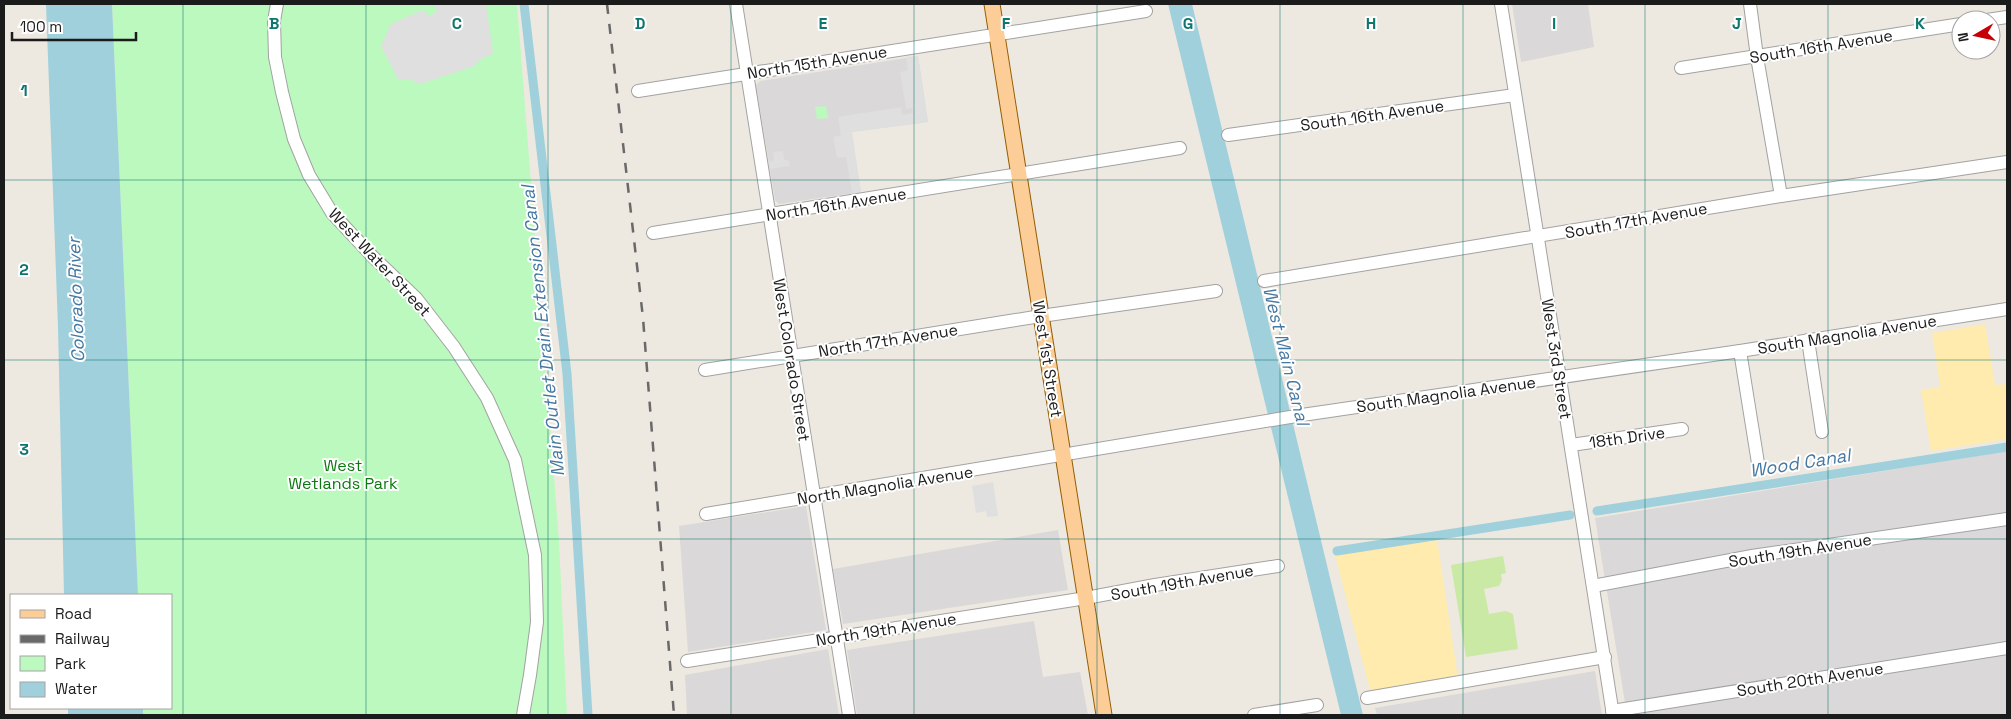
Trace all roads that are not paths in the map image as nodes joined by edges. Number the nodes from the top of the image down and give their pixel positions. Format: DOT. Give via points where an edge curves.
graph roads {
  1 [pos="277,4"];
  2 [pos="736,4"];
  3 [pos="992,4"];
  4 [pos="1500,4"];
  5 [pos="1750,4"];
  6 [pos="2005,4"];
  7 [pos="1146,11"];
  8 [pos="2007,16"];
  9 [pos="1951,26"];
  10 [pos="996,34"];
  11 [pos="1757,56"];
  12 [pos="1681,68"];
  13 [pos="746,72"];
  14 [pos="638,91"];
  15 [pos="1515,95"];
  16 [pos="1228,135"];
  17 [pos="1180,148"];
  18 [pos="2007,162"];
  19 [pos="1019,175"];
  20 [pos="1781,196"];
  21 [pos="769,214"];
  22 [pos="652,233"];
  23 [pos="1538,237"];
  24 [pos="1264,281"];
  25 [pos="1216,291"];
  26 [pos="2007,309"];
  27 [pos="1041,316"];
  28 [pos="1808,340"];
  29 [pos="1740,351"];
  30 [pos="791,356"];
  31 [pos="706,370"];
  32 [pos="1560,377"];
  33 [pos="1682,429"];
  34 [pos="1822,432"];
  35 [pos="1571,445"];
  36 [pos="1063,456"];
  37 [pos="1758,462"];
  38 [pos="814,496"];
  39 [pos="706,514"];
  40 [pos="2007,519"];
  41 [pos="1278,566"];
  42 [pos="1594,586"];
  43 [pos="1086,598"];
  44 [pos="836,636"];
  45 [pos="2007,648"];
  46 [pos="1605,657"];
  47 [pos="687,661"];
  48 [pos="1367,698"];
  49 [pos="1317,705"];
  50 [pos="1613,713"];
  51 [pos="523,715"];
  52 [pos="848,715"];
  53 [pos="1104,715"];
  54 [pos="1254,715"];
  1 -- 51 [label="street, West Water Street" via="274,21 278,75 294,139 309,175 332,213 416,298 454,346 487,398 515,460 535,555 537,622"];
  2 -- 13 [label="street, West Colorado Street"];
  3 -- 10 [label="main road, West 1st Street"];
  4 -- 15 [label="street, West 3rd Street"];
  5 -- 11 [label="street"];
  6 -- 8 [label="street"];
  7 -- 10 [label="street, North 15th Avenue"];
  9 -- 11 [label="street, South 16th Avenue"];
  10 -- 13 [label="street, North 15th Avenue"];
  10 -- 19 [label="main road, West 1st Street"];
  11 -- 12 [label="street, South 16th Avenue"];
  11 -- 20 [label="street"];
  13 -- 14 [label="street, North 15th Avenue"];
  13 -- 21 [label="street, West Colorado Street"];
  15 -- 16 [label="street, South 16th Avenue"];
  15 -- 23 [label="street, West 3rd Street"];
  17 -- 19 [label="street"];
  18 -- 20 [label="street, South 17th Avenue"];
  19 -- 21 [label="street, North 16th Avenue"];
  19 -- 27 [label="main road, West 1st Street"];
  20 -- 23 [label="street, South 17th Avenue"];
  21 -- 22 [label="street, North 16th Avenue"];
  21 -- 30 [label="street, West Colorado Street"];
  23 -- 24 [label="street, South 17th Avenue"];
  23 -- 32 [label="street, West 3rd Street"];
  25 -- 27 [label="street"];
  26 -- 28 [label="street, South Magnolia Avenue"];
  27 -- 30 [label="street, North 17th Avenue"];
  27 -- 36 [label="main road, West 1st Street"];
  28 -- 29 [label="street, South Magnolia Avenue"];
  28 -- 34 [label="street"];
  29 -- 32 [label="street, South Magnolia Avenue"];
  29 -- 37 [label="street"];
  30 -- 31 [label="street, North 17th Avenue"];
  30 -- 38 [label="street, West Colorado Street"];
  32 -- 35 [label="street, West 3rd Street"];
  32 -- 36 [label="street, South Magnolia Avenue" via="1292,417"];
  33 -- 35 [label="street, 18th Drive"];
  35 -- 42 [label="street, West 3rd Street"];
  36 -- 38 [label="street, North Magnolia Avenue"];
  36 -- 43 [label="main road, West 1st Street"];
  38 -- 39 [label="street, North Magnolia Avenue"];
  38 -- 44 [label="street, West Colorado Street"];
  40 -- 42 [label="street, South 19th Avenue" via="1752,556"];
  41 -- 43 [label="street, South 19th Avenue"];
  42 -- 46 [label="street, West 3rd Street"];
  43 -- 44 [label="street, North 19th Avenue"];
  43 -- 53 [label="main road, West 1st Street"];
  44 -- 47 [label="street, North 19th Avenue"];
  44 -- 52 [label="street, West Colorado Street"];
  45 -- 50 [label="street, South 20th Avenue"];
  46 -- 48 [label="street"];
  46 -- 50 [label="street, West 3rd Street"];
  49 -- 54 [label="street"];
}
